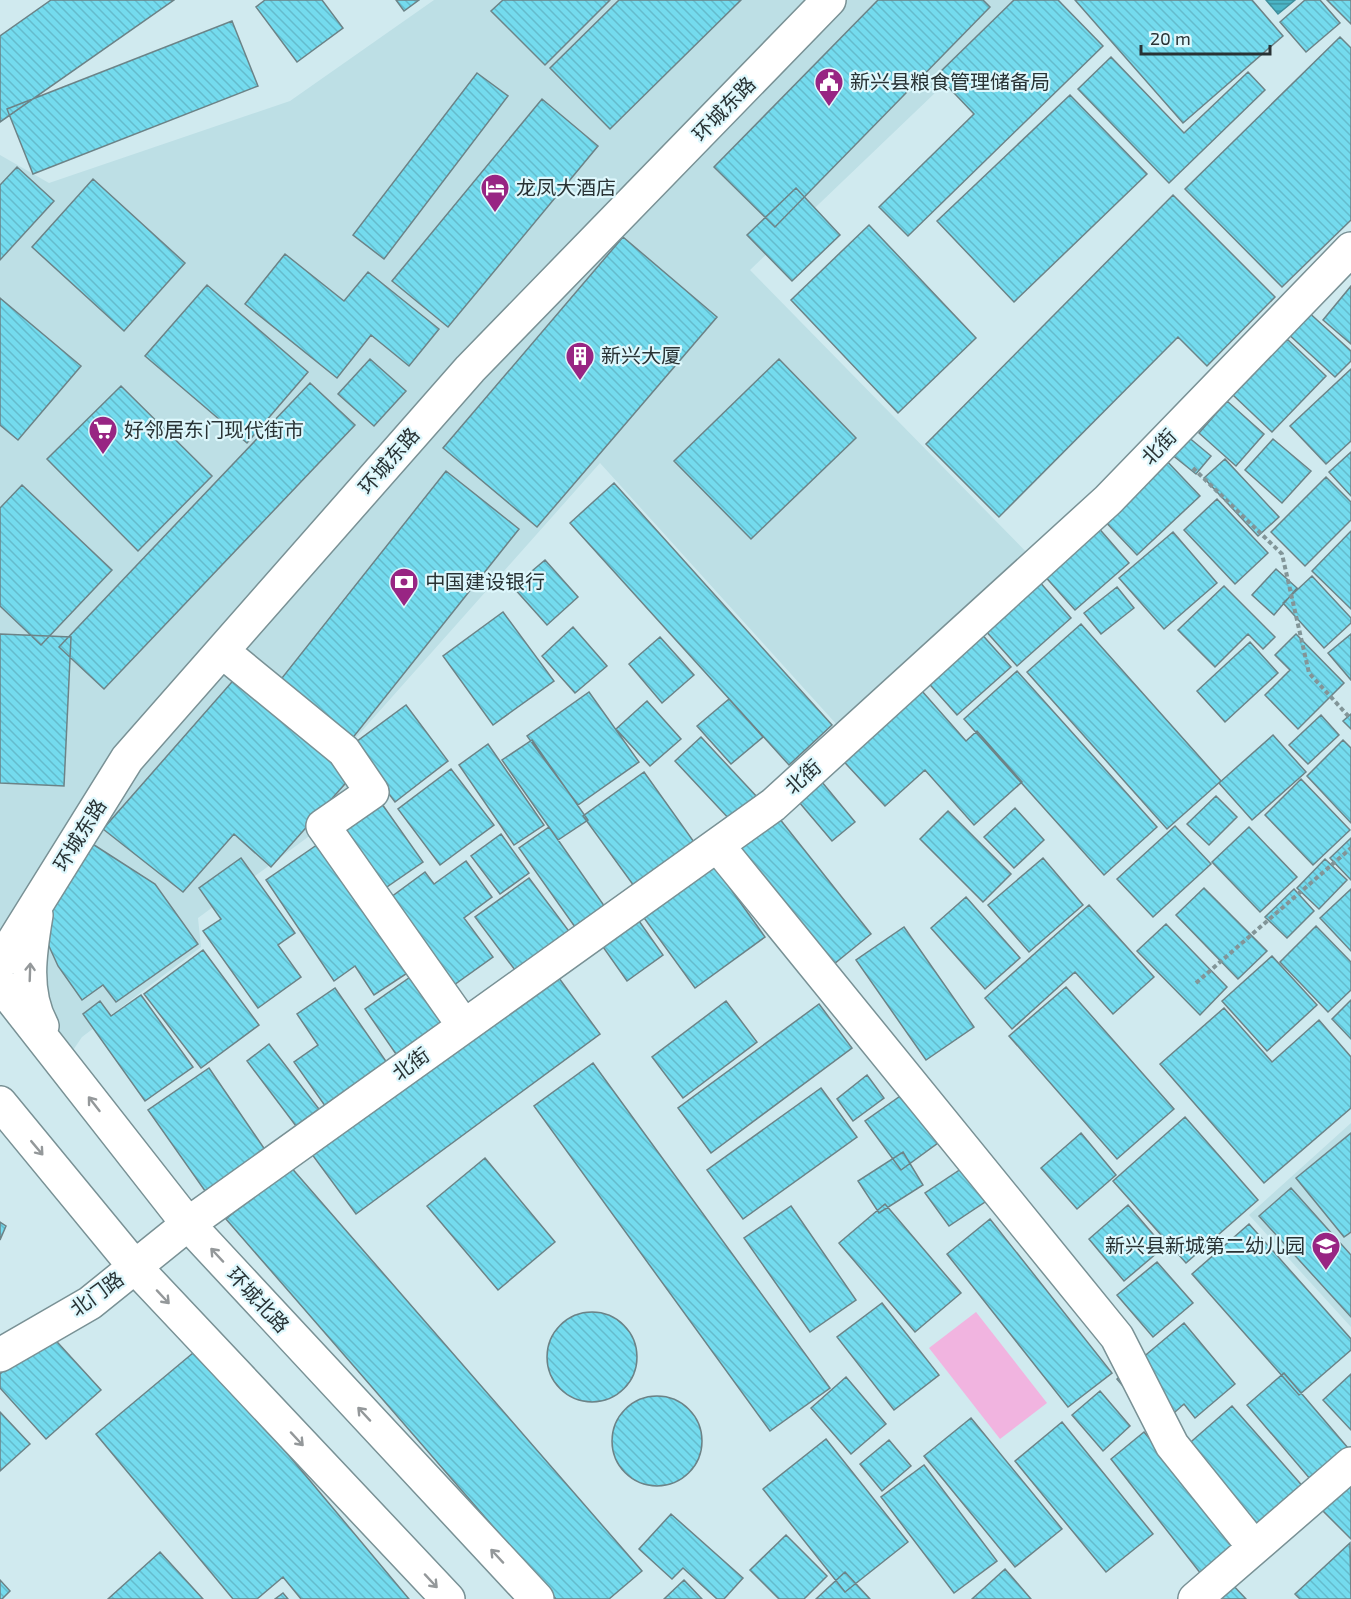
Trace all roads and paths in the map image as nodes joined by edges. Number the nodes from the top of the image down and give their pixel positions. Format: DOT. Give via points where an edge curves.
graph roads {
  1 [pos="829,0"];
  2 [pos="1351,249"];
  3 [pos="1165,441"];
  4 [pos="222,651"];
  5 [pos="1351,719"];
  6 [pos="717,845"];
  7 [pos="1351,848"];
  8 [pos="39,902"];
  9 [pos="0,921"];
  10 [pos="0,963"];
  11 [pos="1196,983"];
  12 [pos="0,984"];
  13 [pos="464,1026"];
  14 [pos="63,1065"];
  15 [pos="0,1103"];
  16 [pos="188,1224"];
  17 [pos="135,1267"];
  18 [pos="0,1355"];
  19 [pos="1351,1464"];
  20 [pos="1254,1547"];
  21 [pos="448,1599"];
  22 [pos="537,1599"];
  23 [pos="1195,1599"];
  1 -- 4 [label="street, 环城东路" via="470,369"];
  2 -- 3 [label="street, 北街"];
  3 -- 5 [label="path" via="1282,554 1309,673"];
  3 -- 6 [label="street, 北街" via="1108,500 773,805"];
  4 -- 8 [label="street, 环城东路" via="127,759"];
  4 -- 13 [label="street" via="344,752 372,792 323,826"];
  6 -- 13 [label="street, 北街"];
  6 -- 20 [label="street" via="1117,1337 1172,1445"];
  7 -- 11 [label="path"];
  8 -- 9 [label="street" via="23,917"];
  8 -- 10 [label="street, 环城东路"];
  14 -- 8 [label="street, one-way" via="37,1018 29,980"];
  12 -- 14 [label="street, 环城北路"];
  13 -- 16 [label="street, 北街"];
  16 -- 14 [label="street, 环城北路, one-way"];
  15 -- 17 [label="street, one-way"];
  16 -- 17 [label="street, 北门路"];
  22 -- 16 [label="street, 环城北路, one-way"];
  17 -- 18 [label="street, 北门路" via="90,1303"];
  17 -- 21 [label="street, one-way"];
  19 -- 20 [label="street"];
  20 -- 23 [label="street"];
}
